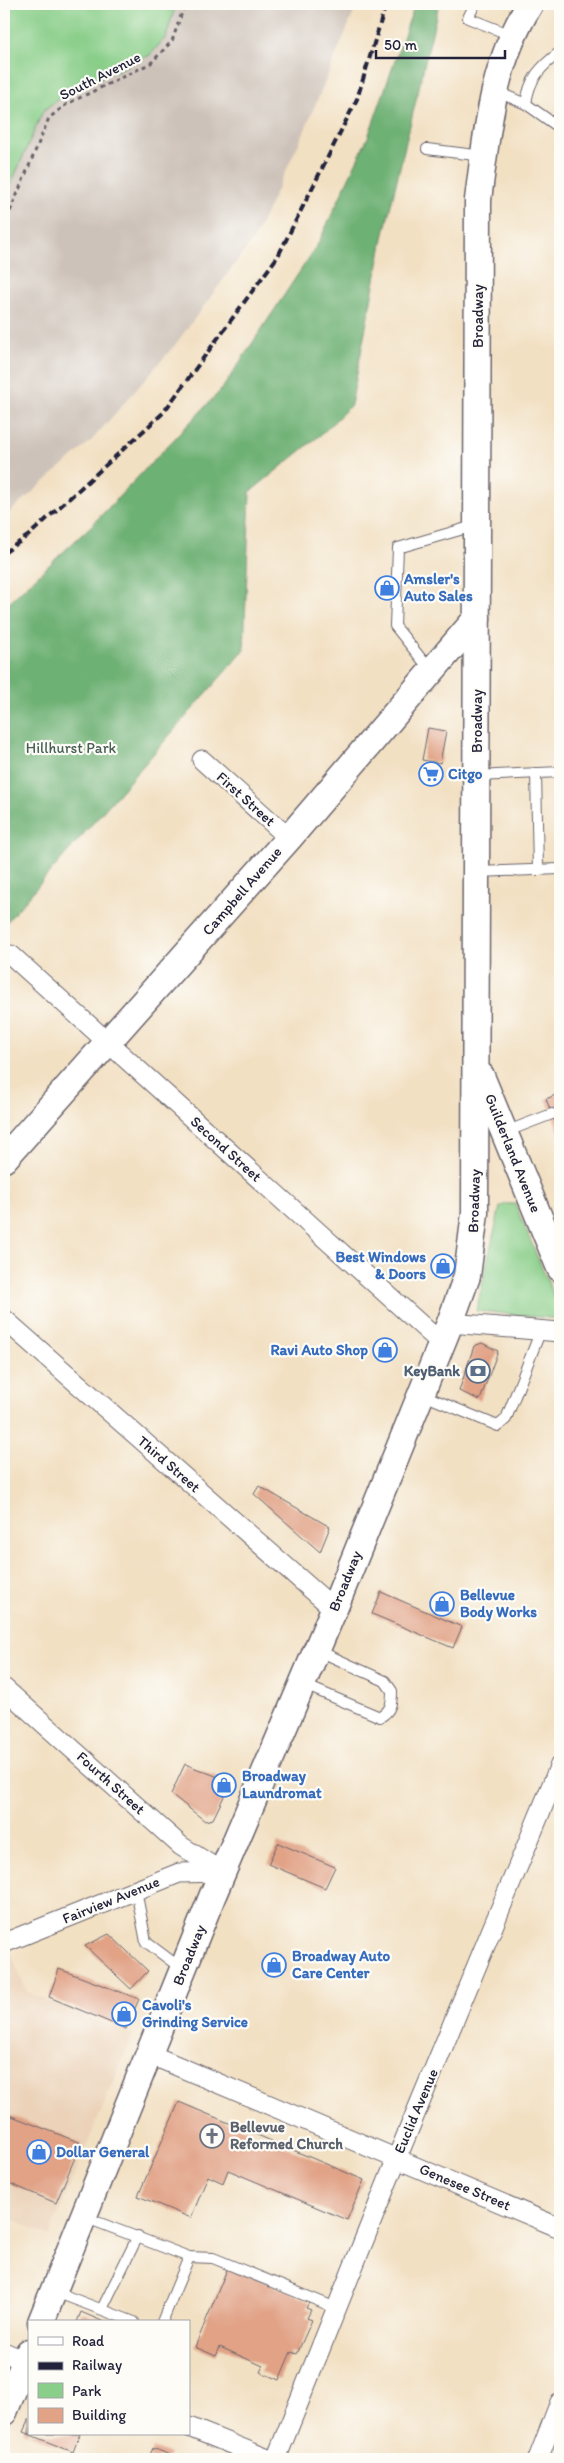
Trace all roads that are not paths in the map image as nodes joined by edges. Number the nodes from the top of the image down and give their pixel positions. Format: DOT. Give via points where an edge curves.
graph roads {
  1 [pos="475,4"];
  2 [pos="530,4"];
  3 [pos="514,36"];
  4 [pos="560,52"];
  5 [pos="494,90"];
  6 [pos="526,104"];
  7 [pos="560,128"];
  8 [pos="427,149"];
  9 [pos="484,156"];
  10 [pos="477,525"];
  11 [pos="477,618"];
  12 [pos="431,672"];
  13 [pos="202,760"];
  14 [pos="560,772"];
  15 [pos="536,773"];
  16 [pos="477,776"];
  17 [pos="289,838"];
  18 [pos="560,869"];
  19 [pos="538,870"];
  20 [pos="477,872"];
  21 [pos="11,955"];
  22 [pos="109,1043"];
  23 [pos="476,1066"];
  24 [pos="552,1114"];
  25 [pos="504,1132"];
  26 [pos="4,1159"];
  27 [pos="557,1252"];
  28 [pos="4,1319"];
  29 [pos="541,1330"];
  30 [pos="560,1332"];
  31 [pos="446,1333"];
  32 [pos="421,1394"];
  33 [pos="334,1609"];
  34 [pos="316,1649"];
  35 [pos="302,1684"];
  36 [pos="4,1688"];
  37 [pos="560,1765"];
  38 [pos="222,1872"];
  39 [pos="136,1890"];
  40 [pos="4,1943"];
  41 [pos="183,1970"];
  42 [pos="150,2054"];
  43 [pos="397,2158"];
  44 [pos="83,2216"];
  45 [pos="560,2228"];
  46 [pos="138,2236"];
  47 [pos="189,2257"];
  48 [pos="53,2291"];
  49 [pos="336,2308"];
  50 [pos="102,2310"];
  51 [pos="42,2320"];
  52 [pos="129,2320"];
  53 [pos="163,2320"];
  54 [pos="22,2357"];
  55 [pos="560,2402"];
  56 [pos="4,2412"];
  57 [pos="190,2427"];
  58 [pos="268,2459"];
  59 [pos="276,2459"];
  60 [pos="538,2459"];
  1 -- 3 [label="lane" via="468,18"];
  2 -- 3 [label="main road, Broadway"];
  3 -- 5 [label="main road, Broadway"];
  4 -- 6 [label="lane" via="528,86"];
  5 -- 6 [label="lane"];
  5 -- 9 [label="main road, Broadway"];
  6 -- 7 [label="lane"];
  8 -- 9 [label="lane"];
  9 -- 10 [label="main road, Broadway" via="478,200"];
  10 -- 11 [label="main road, Broadway"];
  10 -- 12 [label="lane" via="398,548 395,626"];
  11 -- 12 [label="main road, Campbell Avenue"];
  11 -- 16 [label="main road, Broadway"];
  12 -- 17 [label="main road, Campbell Avenue"];
  13 -- 17 [label="street, First Street"];
  14 -- 15 [label="lane"];
  15 -- 16 [label="lane"];
  15 -- 19 [label="lane"];
  16 -- 20 [label="main road, Broadway"];
  17 -- 22 [label="main road, Campbell Avenue"];
  18 -- 19 [label="lane"];
  19 -- 20 [label="lane"];
  20 -- 23 [label="main road, Broadway"];
  21 -- 22 [label="street, Second Street"];
  22 -- 26 [label="main road, Campbell Avenue"];
  22 -- 31 [label="street, Second Street"];
  23 -- 25 [label="main road, Guilderland Avenue"];
  23 -- 31 [label="main road, Broadway" via="472,1244 467,1276"];
  24 -- 25 [label="lane"];
  25 -- 27 [label="main road, Guilderland Avenue"];
  28 -- 33 [label="street, Third Street"];
  29 -- 30 [label="street"];
  29 -- 31 [label="street"];
  29 -- 32 [label="lane" via="506,1419 498,1426"];
  31 -- 32 [label="main road, Broadway"];
  32 -- 33 [label="main road, Broadway"];
  33 -- 34 [label="main road, Broadway"];
  34 -- 35 [label="main road, Broadway"];
  34 -- 35 [label="lane" via="384,1681 392,1691 392,1704 380,1717"];
  35 -- 38 [label="main road, Broadway"];
  36 -- 38 [label="street, Fourth Street" via="182,1846"];
  37 -- 43 [label="street, Euclid Avenue"];
  38 -- 39 [label="street, Fairview Avenue" via="179,1873"];
  38 -- 41 [label="main road, Broadway"];
  39 -- 40 [label="street, Fairview Avenue"];
  39 -- 41 [label="lane" via="146,1942"];
  41 -- 42 [label="main road, Broadway"];
  42 -- 43 [label="street, Genesee Street"];
  42 -- 44 [label="main road, Broadway"];
  43 -- 45 [label="street, Genesee Street"];
  43 -- 49 [label="street, Euclid Avenue"];
  44 -- 46 [label="lane"];
  44 -- 48 [label="main road, Broadway"];
  46 -- 47 [label="lane"];
  46 -- 50 [label="lane"];
  47 -- 49 [label="lane" via="212,2258"];
  47 -- 53 [label="lane"];
  48 -- 50 [label="lane"];
  48 -- 51 [label="main road, Broadway"];
  49 -- 59 [label="street, Euclid Avenue"];
  50 -- 52 [label="lane"];
  54 -- 56 [label="main road"];
  55 -- 60 [label="street"];
  57 -- 58 [label="street"];
}
